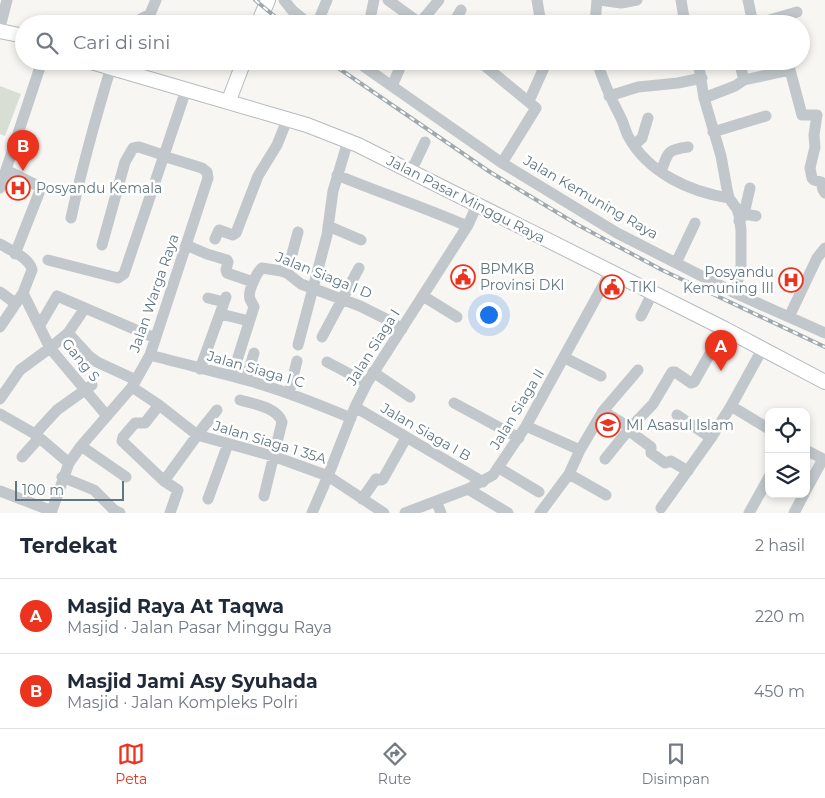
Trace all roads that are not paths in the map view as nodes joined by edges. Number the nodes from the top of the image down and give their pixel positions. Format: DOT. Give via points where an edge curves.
graph roads {
  1 [pos="7,0"];
  2 [pos="156,0"];
  3 [pos="260,0"];
  4 [pos="268,0"];
  5 [pos="284,0"];
  6 [pos="327,0"];
  7 [pos="374,0"];
  8 [pos="388,0"];
  9 [pos="439,0"];
  10 [pos="537,0"];
  11 [pos="599,0"];
  12 [pos="637,0"];
  13 [pos="681,0"];
  14 [pos="748,0"];
  15 [pos="461,10"];
  16 [pos="797,12"];
  17 [pos="148,15"];
  18 [pos="254,15"];
  19 [pos="262,15"];
  20 [pos="298,15"];
  21 [pos="321,15"];
  22 [pos="371,15"];
  23 [pos="409,15"];
  24 [pos="427,15"];
  25 [pos="458,15"];
  26 [pos="540,15"];
  27 [pos="596,15"];
  28 [pos="684,15"];
  29 [pos="752,15"];
  30 [pos="786,15"];
  31 [pos="0,29"];
  32 [pos="15,33"];
  33 [pos="0,40"];
  34 [pos="15,43"];
  35 [pos="39,70"];
  36 [pos="116,70"];
  37 [pos="136,70"];
  38 [pos="143,70"];
  39 [pos="234,70"];
  40 [pos="239,70"];
  41 [pos="369,70"];
  42 [pos="399,70"];
  43 [pos="490,70"];
  44 [pos="544,70"];
  45 [pos="600,70"];
  46 [pos="700,70"];
  47 [pos="741,70"];
  48 [pos="702,78"];
  49 [pos="744,80"];
  50 [pos="392,86"];
  51 [pos="186,90"];
  52 [pos="227,94"];
  53 [pos="609,96"];
  54 [pos="704,98"];
  55 [pos="529,102"];
  56 [pos="821,115"];
  57 [pos="766,116"];
  58 [pos="648,118"];
  59 [pos="287,120"];
  60 [pos="713,132"];
  61 [pos="348,140"];
  62 [pos="425,142"];
  63 [pos="634,145"];
  64 [pos="688,147"];
  65 [pos="163,156"];
  66 [pos="415,163"];
  67 [pos="502,163"];
  68 [pos="6,170"];
  69 [pos="661,171"];
  70 [pos="338,172"];
  71 [pos="0,188"];
  72 [pos="750,188"];
  73 [pos="825,193"];
  74 [pos="729,198"];
  75 [pos="476,208"];
  76 [pos="756,216"];
  77 [pos="742,217"];
  78 [pos="71,218"];
  79 [pos="695,223"];
  80 [pos="468,225"];
  81 [pos="328,226"];
  82 [pos="298,232"];
  83 [pos="215,239"];
  84 [pos="361,240"];
  85 [pos="0,244"];
  86 [pos="102,245"];
  87 [pos="186,245"];
  88 [pos="825,248"];
  89 [pos="16,254"];
  90 [pos="48,260"];
  91 [pos="676,263"];
  92 [pos="359,268"];
  93 [pos="287,274"];
  94 [pos="610,274"];
  95 [pos="253,282"];
  96 [pos="313,289"];
  97 [pos="0,292"];
  98 [pos="23,293"];
  99 [pos="735,293"];
  100 [pos="422,296"];
  101 [pos="651,297"];
  102 [pos="208,298"];
  103 [pos="343,299"];
  104 [pos="15,304"];
  105 [pos="84,308"];
  106 [pos="221,314"];
  107 [pos="641,316"];
  108 [pos="458,317"];
  109 [pos="789,317"];
  110 [pos="249,321"];
  111 [pos="40,324"];
  112 [pos="0,327"];
  113 [pos="402,329"];
  114 [pos="68,333"];
  115 [pos="825,333"];
  116 [pos="322,337"];
  117 [pos="155,338"];
  118 [pos="716,343"];
  119 [pos="298,345"];
  120 [pos="50,348"];
  121 [pos="150,354"];
  122 [pos="254,354"];
  123 [pos="760,354"];
  124 [pos="565,358"];
  125 [pos="296,361"];
  126 [pos="327,362"];
  127 [pos="200,369"];
  128 [pos="638,370"];
  129 [pos="373,372"];
  130 [pos="825,372"];
  131 [pos="232,376"];
  132 [pos="601,376"];
  133 [pos="246,380"];
  134 [pos="825,382"];
  135 [pos="367,383"];
  136 [pos="134,384"];
  137 [pos="88,387"];
  138 [pos="289,394"];
  139 [pos="410,397"];
  140 [pos="0,399"];
  141 [pos="240,400"];
  142 [pos="454,403"];
  143 [pos="159,405"];
  144 [pos="731,406"];
  145 [pos="216,410"];
  146 [pos="603,411"];
  147 [pos="353,413"];
  148 [pos="0,414"];
  149 [pos="677,415"];
  150 [pos="107,416"];
  151 [pos="526,426"];
  152 [pos="765,427"];
  153 [pos="629,429"];
  154 [pos="37,436"];
  155 [pos="406,438"];
  156 [pos="519,438"];
  157 [pos="711,438"];
  158 [pos="228,444"];
  159 [pos="80,446"];
  160 [pos="580,450"];
  161 [pos="810,452"];
  162 [pos="273,456"];
  163 [pos="22,458"];
  164 [pos="605,459"];
  165 [pos="824,460"];
  166 [pos="69,463"];
  167 [pos="499,468"];
  168 [pos="688,471"];
  169 [pos="569,474"];
  170 [pos="328,476"];
  171 [pos="126,477"];
  172 [pos="62,478"];
  173 [pos="164,482"];
  174 [pos="483,482"];
  175 [pos="810,483"];
  176 [pos="765,484"];
  177 [pos="468,489"];
  178 [pos="0,491"];
  179 [pos="539,492"];
  180 [pos="606,495"];
  181 [pos="264,496"];
  182 [pos="802,498"];
  183 [pos="208,499"];
  184 [pos="362,499"];
  185 [pos="436,500"];
  186 [pos="661,508"];
  187 [pos="51,512"];
  188 [pos="120,513"];
  189 [pos="170,513"];
  190 [pos="312,513"];
  191 [pos="384,513"];
  192 [pos="405,513"];
  193 [pos="441,513"];
  194 [pos="508,513"];
  195 [pos="540,513"];
  196 [pos="749,513"];
  197 [pos="794,513"];
  1 -- 31 [label="street"];
  2 -- 17 [label="street"];
  3 -- 18 [label="main road"];
  4 -- 19 [label="main road"];
  5 -- 20 [label="street"];
  6 -- 21 [label="street"];
  7 -- 22 [label="street"];
  8 -- 23 [label="street"];
  9 -- 24 [label="street"];
  10 -- 26 [label="street"];
  11 -- 12 [label="street" via="621,3"];
  11 -- 27 [label="street"];
  13 -- 28 [label="street"];
  14 -- 29 [label="street"];
  15 -- 25 [label="street"];
  16 -- 30 [label="street"];
  31 -- 32 [label="main road"];
  33 -- 34 [label="main road"];
  35 -- 68 [label="street"];
  36 -- 78 [label="street" via="103,96"];
  37 -- 51 [label="main road, Jalan Pasar Minggu Raya"];
  38 -- 52 [label="main road, Jalan Pasar Minggu Raya"];
  39 -- 52 [label="main road"];
  40 -- 52 [label="main road"];
  41 -- 50 [label="street, Jalan Kemuning Raya"];
  42 -- 50 [label="street"];
  43 -- 55 [label="street"];
  44 -- 55 [label="street"];
  45 -- 53 [label="street"];
  46 -- 48 [label="street"];
  47 -- 49 [label="street"];
  48 -- 53 [label="street" via="678,84 641,86"];
  48 -- 54 [label="street"];
  49 -- 54 [label="street"];
  49 -- 56 [label="street" via="790,70 802,115"];
  50 -- 67 [label="street, Jalan Kemuning Raya"];
  51 -- 59 [label="main road, Jalan Pasar Minggu Raya"];
  51 -- 65 [label="street"];
  52 -- 66 [label="main road, Jalan Pasar Minggu Raya" via="351,132"];
  53 -- 63 [label="street"];
  54 -- 60 [label="street"];
  55 -- 67 [label="street" via="536,106 536,110"];
  56 -- 73 [label="street" via="814,135 814,156 810,168 812,178 821,182"];
  57 -- 60 [label="street"];
  58 -- 63 [label="street" via="642,138"];
  59 -- 61 [label="main road, Jalan Pasar Minggu Raya"];
  59 -- 83 [label="street" via="253,189 236,233 219,230"];
  60 -- 74 [label="street"];
  61 -- 70 [label="street"];
  61 -- 75 [label="main road, Jalan Pasar Minggu Raya"];
  62 -- 66 [label="street"];
  63 -- 69 [label="street"];
  64 -- 69 [label="street" via="670,151"];
  65 -- 86 [label="street" via="133,148 125,162"];
  65 -- 87 [label="street, Jalan Warga Raya" via="202,168 208,176"];
  65 -- 90 [label="street" via="122,276 118,278"];
  66 -- 130 [label="main road, Jalan Pasar Minggu Raya"];
  67 -- 91 [label="street, Jalan Kemuning Raya" via="617,233"];
  68 -- 71 [label="street"];
  68 -- 89 [label="street" via="40,187"];
  69 -- 74 [label="street" via="688,188"];
  70 -- 80 [label="street" via="374,191"];
  70 -- 81 [label="street"];
  72 -- 77 [label="street"];
  74 -- 77 [label="street"];
  75 -- 80 [label="street, Jalan Siaga I"];
  75 -- 94 [label="main road, Jalan Pasar Minggu Raya"];
  76 -- 77 [label="street"];
  77 -- 99 [label="street" via="741,266"];
  79 -- 91 [label="street"];
  80 -- 100 [label="street, Jalan Siaga I"];
  81 -- 84 [label="street"];
  81 -- 96 [label="street"];
  82 -- 93 [label="street"];
  85 -- 89 [label="street"];
  87 -- 95 [label="street" via="227,260 226,272"];
  87 -- 117 [label="street, Jalan Warga Raya"];
  88 -- 109 [label="street"];
  89 -- 98 [label="street" via="32,266"];
  91 -- 99 [label="street, Jalan Kemuning Raya"];
  92 -- 103 [label="street"];
  93 -- 95 [label="street, Jalan Siaga I D" via="272,268 260,268"];
  93 -- 96 [label="street, Jalan Siaga I D" via="297,283"];
  94 -- 101 [label="main road, Jalan Pasar Minggu Raya"];
  94 -- 124 [label="street, Jalan Siaga II"];
  95 -- 110 [label="street" via="250,298 254,307"];
  96 -- 103 [label="street, Jalan Siaga I D"];
  96 -- 119 [label="street"];
  97 -- 104 [label="street"];
  98 -- 104 [label="street"];
  98 -- 111 [label="street, Gang S"];
  99 -- 109 [label="street, Jalan Kemuning Raya"];
  100 -- 108 [label="street"];
  100 -- 113 [label="street, Jalan Siaga I"];
  101 -- 107 [label="street"];
  101 -- 123 [label="main road, Jalan Pasar Minggu Raya"];
  102 -- 106 [label="street" via="225,300"];
  103 -- 113 [label="street, Jalan Siaga I D"];
  103 -- 116 [label="street"];
  104 -- 112 [label="street"];
  105 -- 111 [label="street" via="56,296"];
  105 -- 114 [label="street"];
  105 -- 117 [label="street"];
  106 -- 110 [label="street"];
  106 -- 127 [label="street"];
  109 -- 115 [label="street, Jalan Kemuning Raya"];
  110 -- 131 [label="street"];
  111 -- 120 [label="street, Gang S"];
  113 -- 129 [label="street, Jalan Siaga I"];
  114 -- 120 [label="street"];
  114 -- 136 [label="street" via="89,356"];
  117 -- 121 [label="street, Jalan Warga Raya"];
  118 -- 153 [label="street" via="693,383 673,372 653,404"];
  120 -- 137 [label="street, Gang S"];
  120 -- 140 [label="street" via="20,370"];
  121 -- 127 [label="street, Jalan Siaga I C"];
  121 -- 136 [label="street, Jalan Warga Raya"];
  122 -- 133 [label="street"];
  123 -- 134 [label="main road, Jalan Pasar Minggu Raya"];
  123 -- 144 [label="street"];
  124 -- 132 [label="street"];
  124 -- 151 [label="street, Jalan Siaga II"];
  125 -- 138 [label="street"];
  126 -- 135 [label="street"];
  127 -- 131 [label="street, Jalan Siaga I C"];
  128 -- 146 [label="street"];
  129 -- 135 [label="street, Jalan Siaga I"];
  129 -- 139 [label="street"];
  131 -- 133 [label="street, Jalan Siaga I C"];
  133 -- 138 [label="street, Jalan Siaga I C"];
  135 -- 147 [label="street, Jalan Siaga I"];
  136 -- 143 [label="street"];
  136 -- 150 [label="street, Jalan Warga Raya"];
  137 -- 150 [label="street, Gang S"];
  137 -- 154 [label="street" via="57,410"];
  138 -- 147 [label="street, Jalan Siaga I C"];
  141 -- 162 [label="street" via="280,416 282,422"];
  142 -- 156 [label="street"];
  143 -- 173 [label="street" via="196,436"];
  143 -- 173 [label="street" via="145,423 136,423 122,441"];
  144 -- 152 [label="street"];
  144 -- 157 [label="street"];
  145 -- 158 [label="street, Jalan Siaga 1 35A" via="197,435"];
  146 -- 153 [label="street"];
  146 -- 160 [label="street"];
  147 -- 155 [label="street, Jalan Siaga I B"];
  147 -- 170 [label="street, Jalan Siaga I"];
  148 -- 154 [label="street"];
  149 -- 157 [label="street"];
  150 -- 159 [label="street, Jalan Warga Raya"];
  151 -- 156 [label="street, Jalan Siaga II"];
  151 -- 160 [label="street"];
  153 -- 164 [label="street"];
  153 -- 168 [label="street" via="651,447 651,454 664,463 671,461"];
  154 -- 163 [label="street"];
  154 -- 166 [label="street"];
  155 -- 174 [label="street, Jalan Siaga I B"];
  155 -- 184 [label="street" via="383,478 376,479"];
  156 -- 167 [label="street, Jalan Siaga II"];
  157 -- 168 [label="street"];
  158 -- 162 [label="street, Jalan Siaga 1 35A"];
  158 -- 183 [label="street"];
  159 -- 166 [label="street, Jalan Warga Raya"];
  159 -- 171 [label="street"];
  160 -- 169 [label="street"];
  161 -- 165 [label="street"];
  162 -- 170 [label="street, Jalan Siaga 1 35A"];
  162 -- 181 [label="street"];
  165 -- 175 [label="street"];
  166 -- 172 [label="street, Jalan Warga Raya"];
  167 -- 174 [label="street, Jalan Siaga II"];
  167 -- 179 [label="street"];
  168 -- 186 [label="street"];
  169 -- 180 [label="street"];
  169 -- 195 [label="street"];
  170 -- 184 [label="street, Jalan Siaga 1 35A"];
  170 -- 190 [label="street, Jalan Siaga I"];
  172 -- 187 [label="street, Jalan Warga Raya"];
  172 -- 188 [label="street" via="94,490"];
  173 -- 189 [label="street" via="178,491"];
  174 -- 177 [label="street, Jalan Siaga II"];
  176 -- 196 [label="street"];
  177 -- 185 [label="street, Jalan Siaga II"];
  177 -- 194 [label="street"];
  178 -- 187 [label="street"];
  182 -- 197 [label="street"];
  184 -- 191 [label="street, Jalan Siaga 1 35A"];
  185 -- 192 [label="street, Jalan Siaga II"];
  185 -- 193 [label="street"];
}
